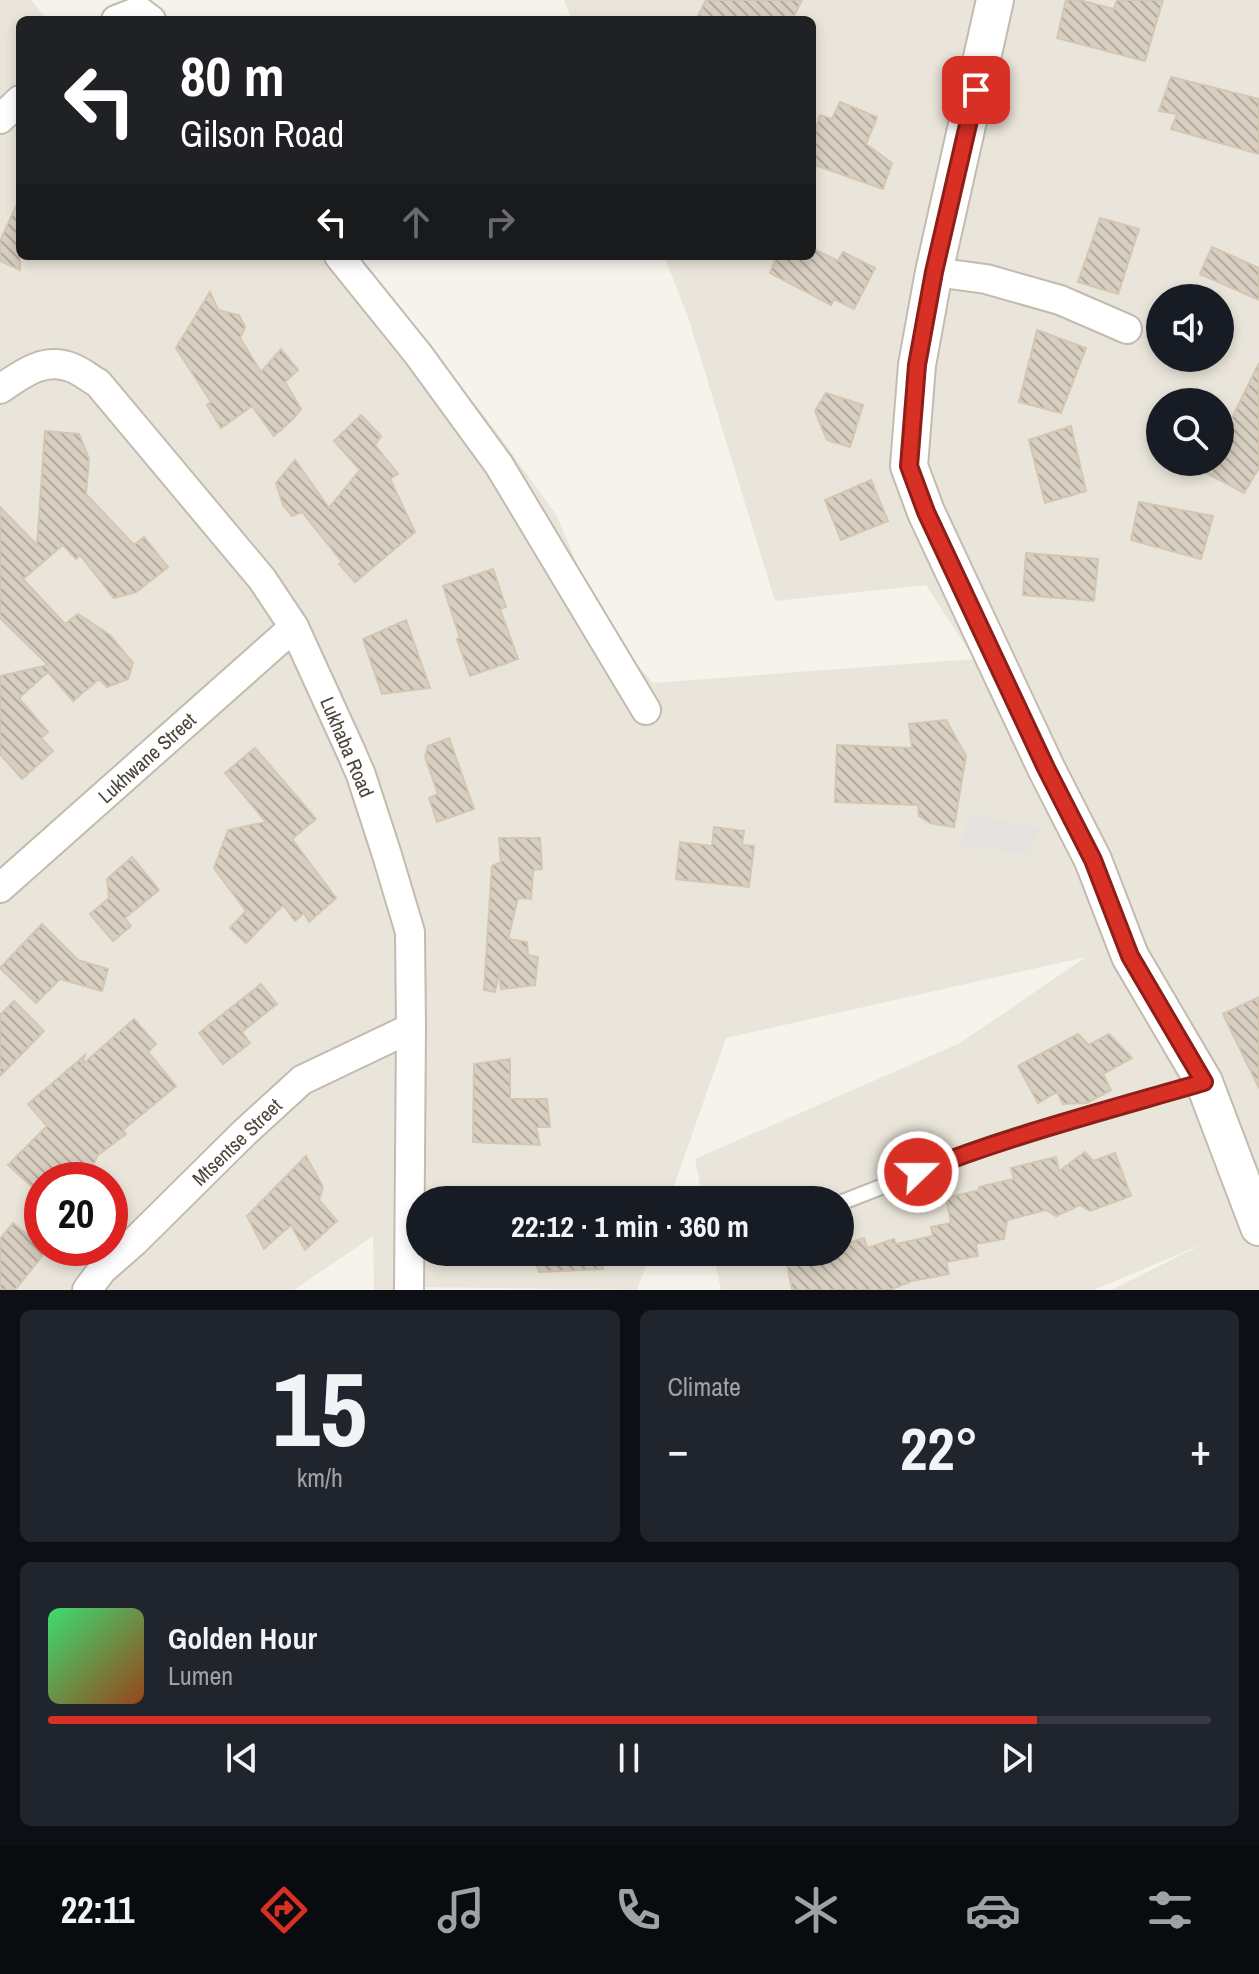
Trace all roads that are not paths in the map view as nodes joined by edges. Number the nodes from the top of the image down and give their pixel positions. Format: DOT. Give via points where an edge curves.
graph roads {
  1 [pos="995,0"];
  2 [pos="122,16"];
  3 [pos="146,16"];
  4 [pos="16,104"];
  5 [pos="0,119"];
  6 [pos="342,260"];
  7 [pos="934,272"];
  8 [pos="1127,329"];
  9 [pos="0,389"];
  10 [pos="294,627"];
  11 [pos="646,710"];
  12 [pos="0,888"];
  13 [pos="411,1028"];
  14 [pos="1204,1082"];
  15 [pos="854,1198"];
  16 [pos="1259,1227"];
  17 [pos="87,1290"];
  18 [pos="409,1290"];
  1 -- 7 [label="street"];
  2 -- 3 [label="street" via="139,11"];
  4 -- 5 [label="street"];
  6 -- 11 [label="street" via="499,465"];
  7 -- 8 [label="street" via="986,279 1060,300"];
  7 -- 14 [label="street" via="917,365 909,466 926,512 1093,860 1130,956"];
  9 -- 10 [label="street, Lukhaba Road" via="28,370 51,364 71,367 98,383 262,579"];
  10 -- 12 [label="street, Lukhwane Street"];
  10 -- 13 [label="street, Lukhaba Road" via="361,775 410,932"];
  13 -- 17 [label="street, Mtsentse Street" via="302,1080"];
  13 -- 18 [label="street, Lukhaba Road"];
  14 -- 15 [label="lane" via="991,1144"];
  14 -- 16 [label="street"];
}
